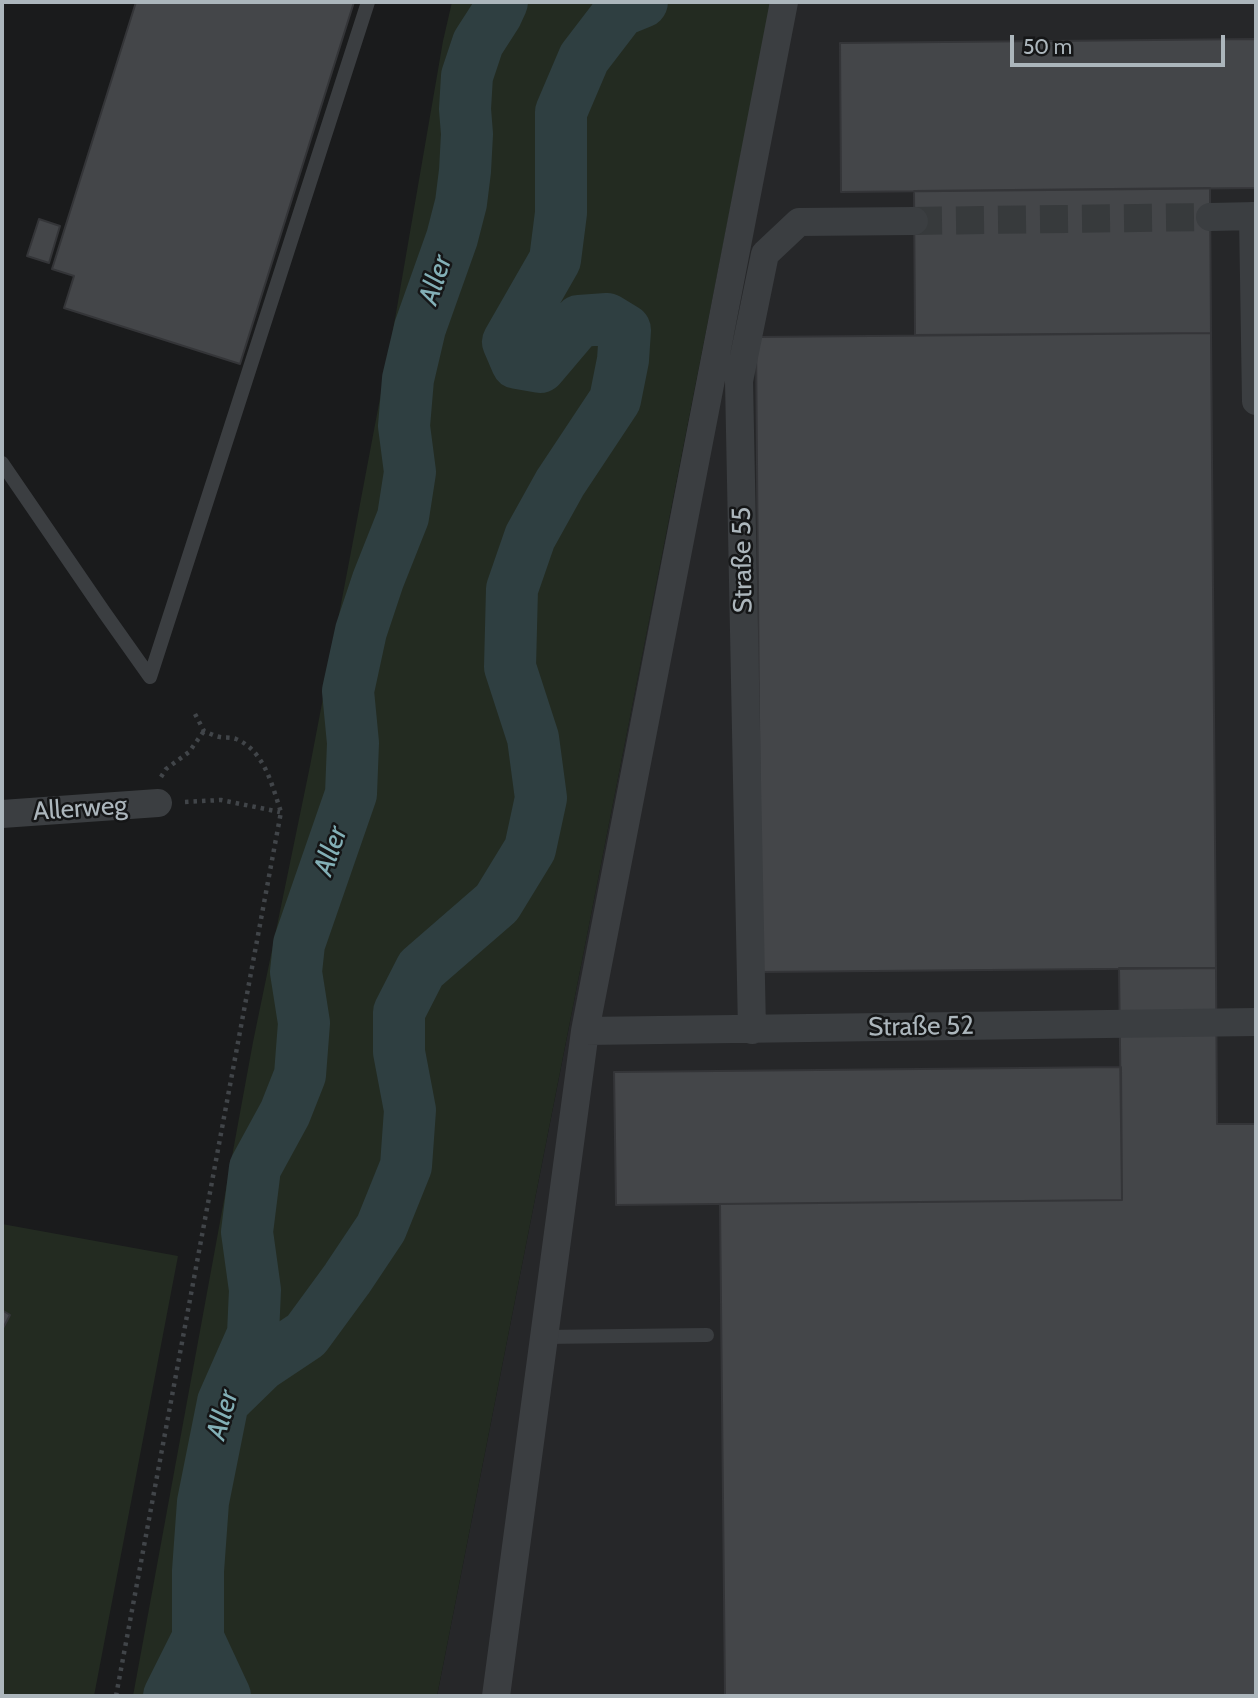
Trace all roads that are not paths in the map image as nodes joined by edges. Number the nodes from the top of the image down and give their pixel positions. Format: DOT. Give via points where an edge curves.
graph roads {
  1 [pos="368,2"];
  2 [pos="783,2"];
  3 [pos="1255,216"];
  4 [pos="1210,217"];
  5 [pos="914,221"];
  6 [pos="1256,401"];
  7 [pos="2,463"];
  8 [pos="158,803"];
  9 [pos="2,814"];
  10 [pos="1256,1022"];
  11 [pos="752,1030"];
  12 [pos="585,1031"];
  13 [pos="707,1335"];
  14 [pos="543,1337"];
  15 [pos="496,1696"];
  1 -- 7 [label="lane" via="150,677"];
  2 -- 12 [label="street"];
  3 -- 4 [label="street"];
  3 -- 6 [label="street"];
  5 -- 11 [label="street, Straße 55" via="799,222 765,254 739,381"];
  8 -- 9 [label="street, Allerweg"];
  10 -- 11 [label="street, Straße 52"];
  11 -- 12 [label="street, Straße 52"];
  12 -- 14 [label="street"];
  13 -- 14 [label="lane"];
  14 -- 15 [label="street"];
}
